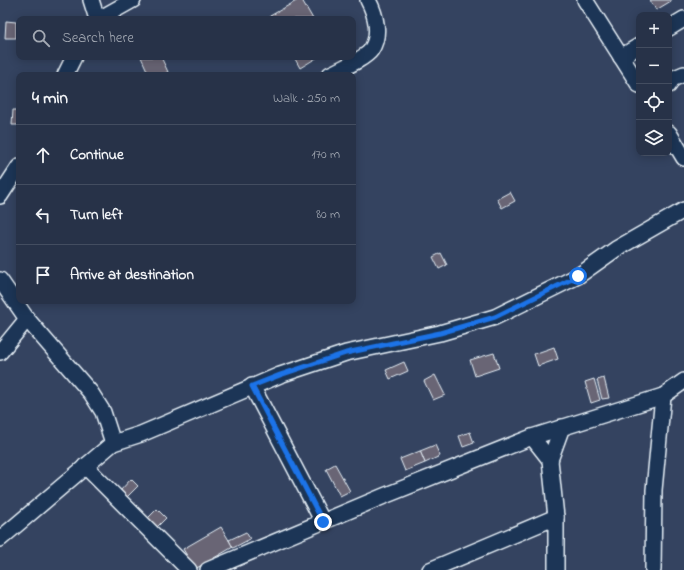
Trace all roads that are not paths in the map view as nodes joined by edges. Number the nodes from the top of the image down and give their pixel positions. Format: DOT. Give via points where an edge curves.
graph roads {
  1 [pos="91,0"];
  2 [pos="133,0"];
  3 [pos="368,0"];
  4 [pos="585,0"];
  5 [pos="97,16"];
  6 [pos="104,16"];
  7 [pos="684,19"];
  8 [pos="672,26"];
  9 [pos="636,48"];
  10 [pos="621,56"];
  11 [pos="72,60"];
  12 [pos="66,72"];
  13 [pos="334,72"];
  14 [pos="638,84"];
  15 [pos="672,139"];
  16 [pos="684,158"];
  17 [pos="16,172"];
  18 [pos="0,196"];
  19 [pos="684,210"];
  20 [pos="0,280"];
  21 [pos="16,303"];
  22 [pos="17,304"];
  23 [pos="27,319"];
  24 [pos="0,352"];
  25 [pos="684,381"];
  26 [pos="252,386"];
  27 [pos="663,396"];
  28 [pos="562,427"];
  29 [pos="532,437"];
  30 [pos="113,443"];
  31 [pos="550,460"];
  32 [pos="85,466"];
  33 [pos="556,517"];
  34 [pos="323,522"];
  35 [pos="0,539"];
  36 [pos="189,570"];
  37 [pos="208,570"];
  38 [pos="430,570"];
  39 [pos="556,570"];
  40 [pos="653,570"];
  1 -- 5 [label="street"];
  2 -- 6 [label="street"];
  3 -- 13 [label="street" via="378,30 371,50"];
  4 -- 10 [label="street"];
  7 -- 8 [label="street"];
  9 -- 10 [label="street"];
  10 -- 14 [label="street"];
  11 -- 12 [label="street"];
  15 -- 16 [label="street"];
  17 -- 18 [label="street"];
  19 -- 26 [label="street" via="616,249 578,276 495,317 440,333 346,353"];
  20 -- 21 [label="street"];
  22 -- 23 [label="street"];
  23 -- 24 [label="street"];
  23 -- 30 [label="street" via="91,393 103,412"];
  25 -- 27 [label="street"];
  26 -- 30 [label="street" via="141,434"];
  26 -- 34 [label="street"];
  27 -- 28 [label="street"];
  27 -- 40 [label="street" via="654,490"];
  28 -- 29 [label="street"];
  28 -- 31 [label="street"];
  29 -- 31 [label="street"];
  29 -- 34 [label="street"];
  30 -- 32 [label="street"];
  31 -- 33 [label="street"];
  32 -- 35 [label="street"];
  32 -- 36 [label="street"];
  33 -- 38 [label="street"];
  33 -- 39 [label="street"];
  34 -- 37 [label="street"];
}
